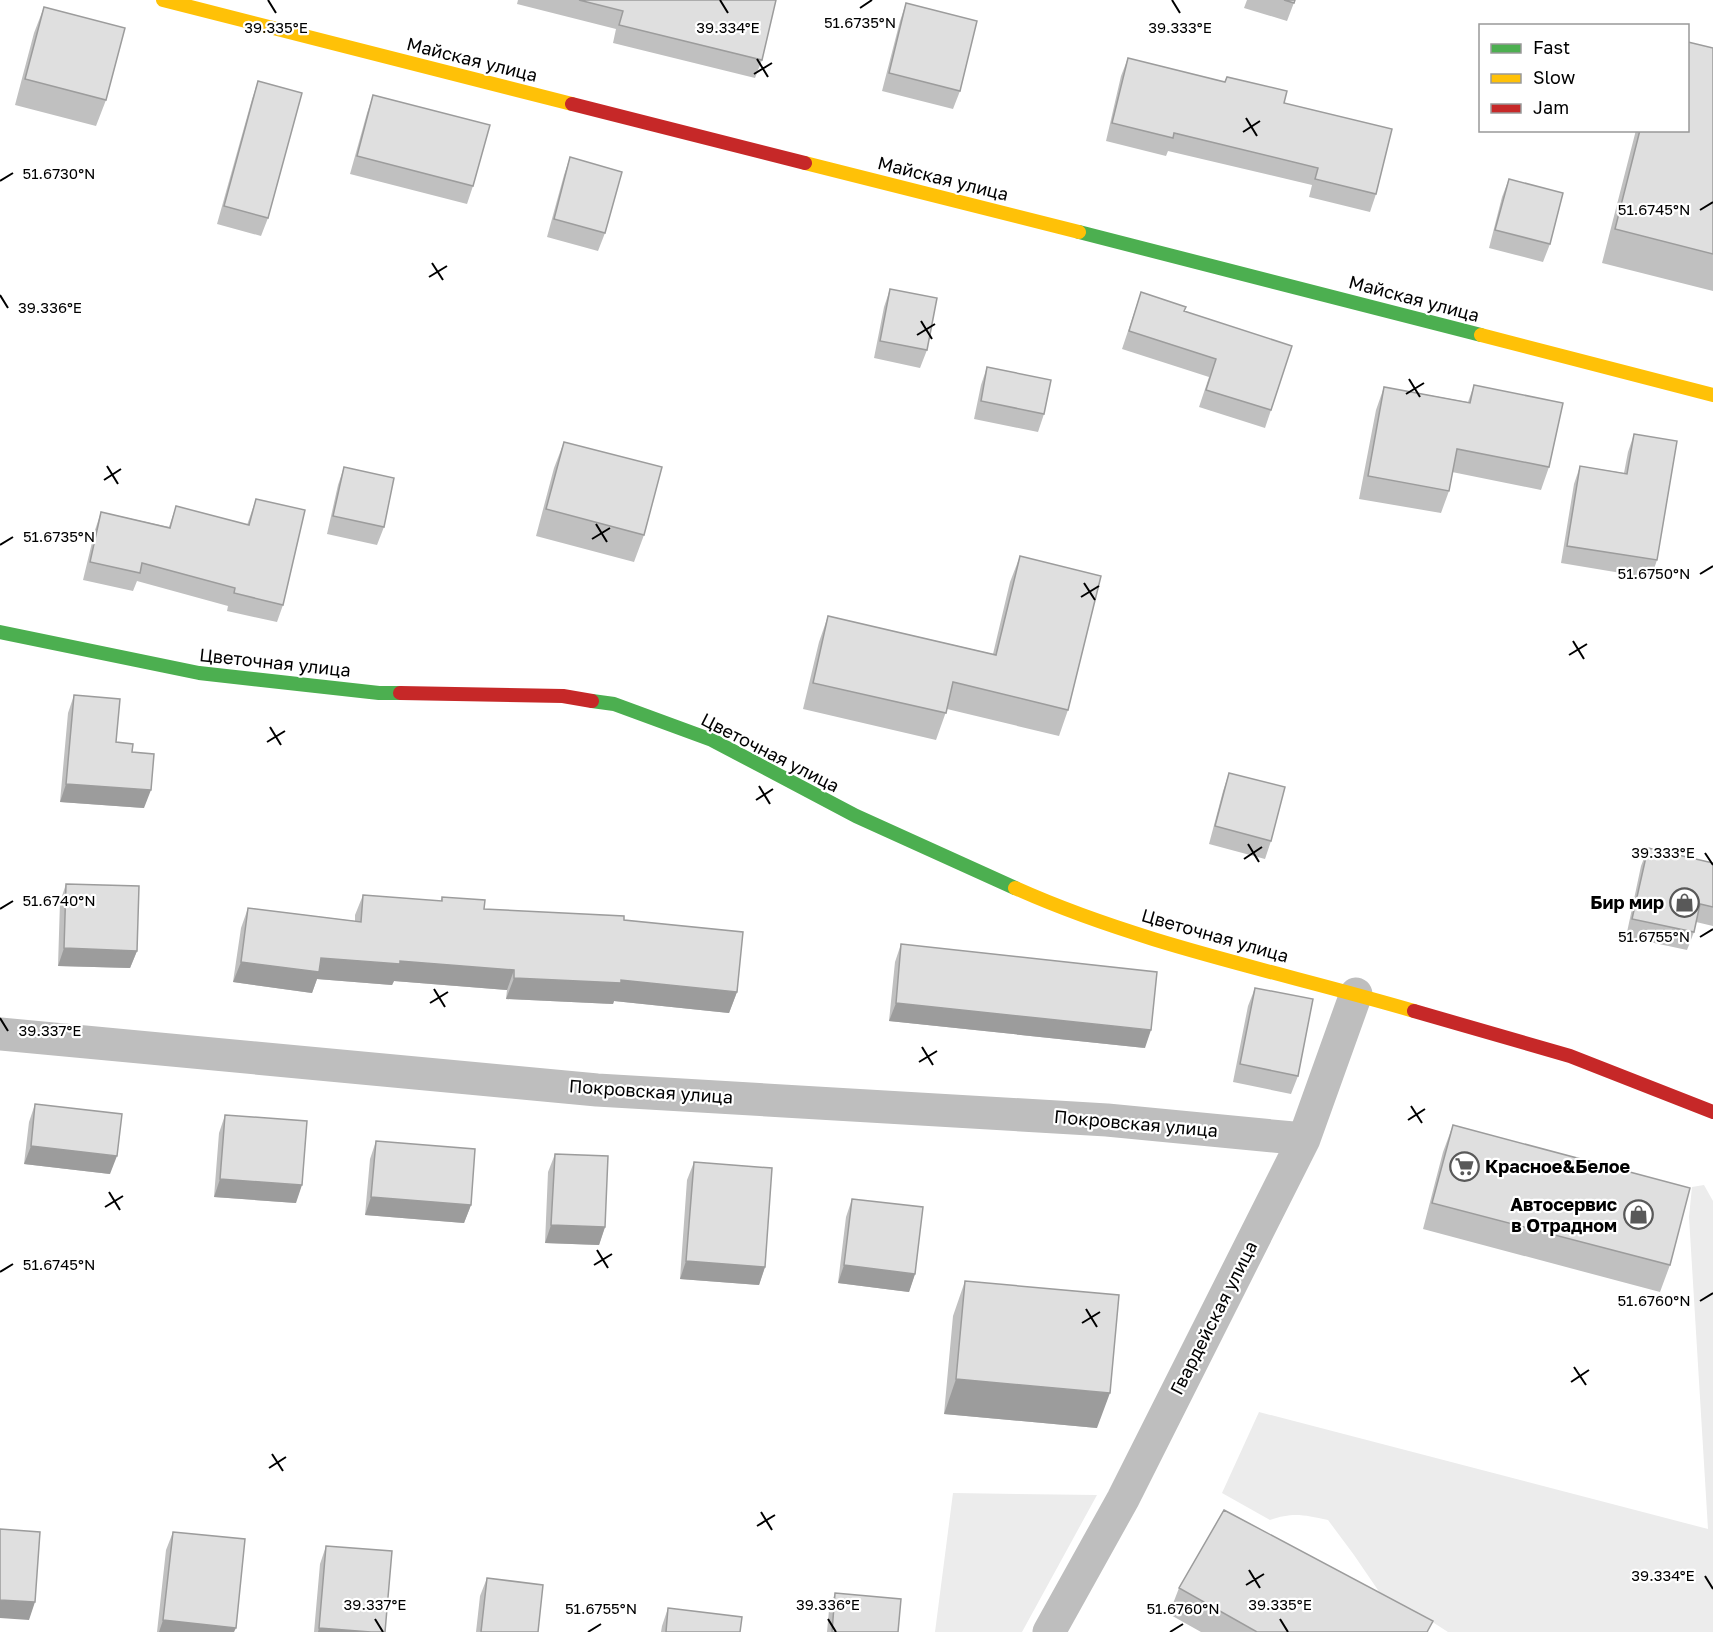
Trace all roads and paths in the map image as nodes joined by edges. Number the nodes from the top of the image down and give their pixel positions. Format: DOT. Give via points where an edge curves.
graph roads {
  1 [pos="163,0"];
  2 [pos="1713,395"];
  3 [pos="0,632"];
  4 [pos="1356,994"];
  5 [pos="0,1034"];
  6 [pos="1713,1113"];
  7 [pos="1304,1138"];
  8 [pos="1049,1632"];
  1 -- 2 [label="street, Майская улица"];
  3 -- 4 [label="street, Цветочная улица" via="199,673 379,693 563,696 614,704 712,740 856,816 1075,912 1197,951"];
  4 -- 6 [label="street, Цветочная улица" via="1570,1056"];
  4 -- 7 [label="street, Гвардейская улица"];
  5 -- 7 [label="street, Покровская улица" via="597,1090 1107,1120"];
  7 -- 8 [label="street, Гвардейская улица" via="1123,1499"];
}
